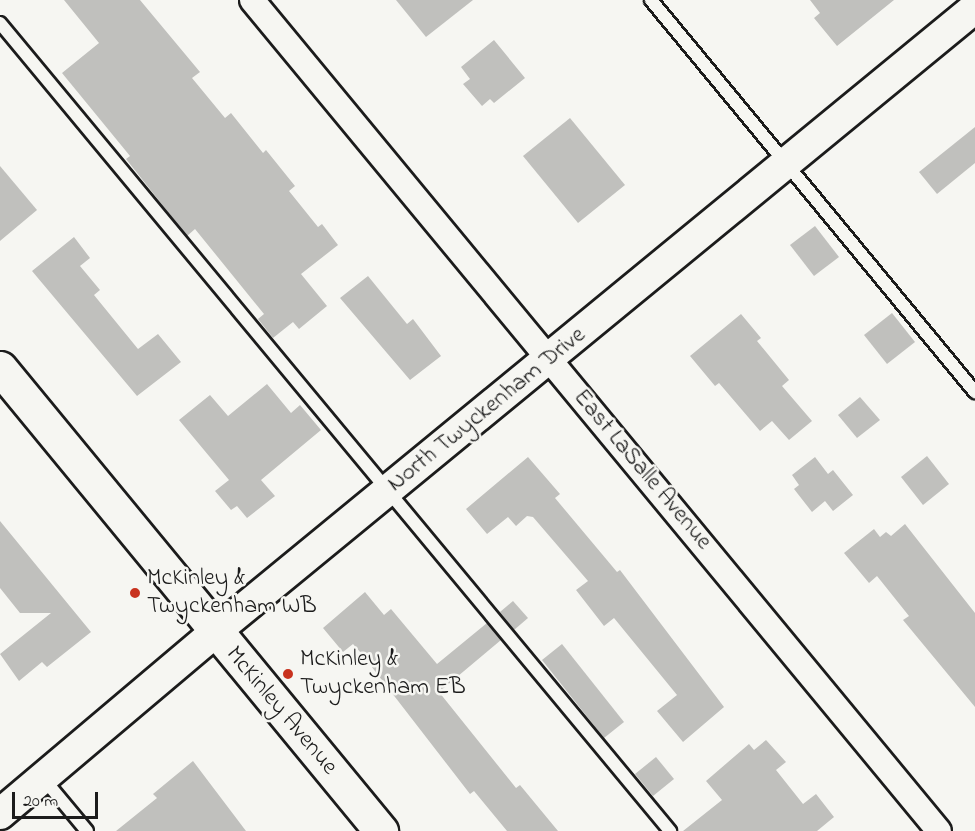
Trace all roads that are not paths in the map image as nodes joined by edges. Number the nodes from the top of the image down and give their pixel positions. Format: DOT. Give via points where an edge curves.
graph roads {
  1 [pos="252,0"];
  2 [pos="651,0"];
  3 [pos="975,8"];
  4 [pos="0,23"];
  5 [pos="786,162"];
  6 [pos="550,359"];
  7 [pos="0,368"];
  8 [pos="975,392"];
  9 [pos="387,492"];
  10 [pos="215,632"];
  11 [pos="43,778"];
  12 [pos="0,814"];
  13 [pos="87,831"];
  14 [pos="381,831"];
  15 [pos="670,831"];
  16 [pos="939,831"];
  1 -- 6 [label="street, East LaSalle Avenue"];
  2 -- 5 [label="lane"];
  3 -- 5 [label="street, North Twyckenham Drive"];
  4 -- 9 [label="lane"];
  5 -- 6 [label="street, North Twyckenham Drive"];
  5 -- 8 [label="lane"];
  6 -- 9 [label="street, North Twyckenham Drive"];
  6 -- 16 [label="street, East LaSalle Avenue"];
  7 -- 10 [label="main road, McKinley Avenue"];
  9 -- 10 [label="street, North Twyckenham Drive"];
  9 -- 15 [label="lane"];
  10 -- 11 [label="street, North Twyckenham Drive"];
  10 -- 14 [label="main road, McKinley Avenue"];
  11 -- 12 [label="street, North Twyckenham Drive"];
  11 -- 13 [label="lane"];
}
